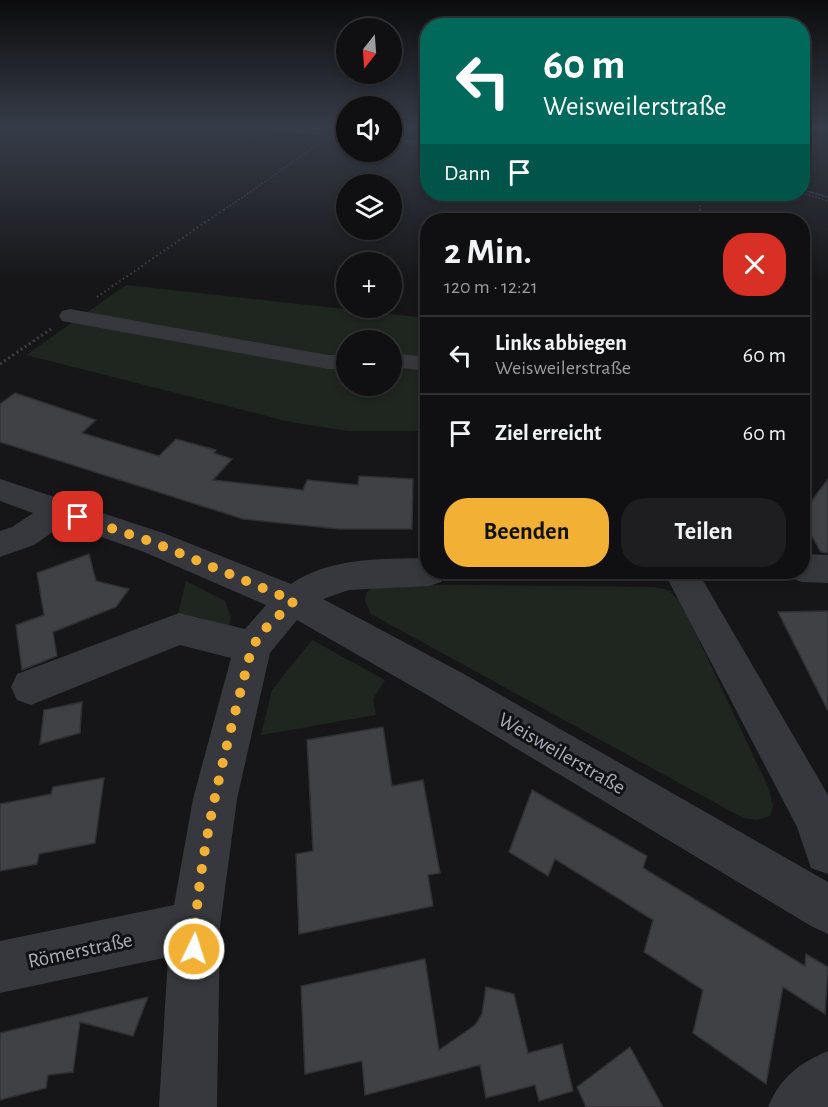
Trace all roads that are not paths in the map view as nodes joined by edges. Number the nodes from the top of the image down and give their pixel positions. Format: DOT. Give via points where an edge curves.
graph roads {
  1 [pos="70,316"];
  2 [pos="402,361"];
  3 [pos="336,362"];
  4 [pos="420,363"];
  5 [pos="0,490"];
  6 [pos="59,511"];
  7 [pos="0,544"];
  8 [pos="810,568"];
  9 [pos="828,569"];
  10 [pos="420,572"];
  11 [pos="685,579"];
  12 [pos="294,601"];
  13 [pos="252,647"];
  14 [pos="31,687"];
  15 [pos="828,851"];
  16 [pos="828,909"];
  17 [pos="195,926"];
  18 [pos="0,968"];
  19 [pos="828,1080"];
  20 [pos="188,1107"];
  21 [pos="797,1107"];
  1 -- 3 [label="street"];
  2 -- 4 [label="street"];
  5 -- 6 [label="street, Weisweilerstraße"];
  6 -- 7 [label="street" via="23,536"];
  6 -- 12 [label="street, Weisweilerstraße" via="155,543"];
  8 -- 9 [label="street"];
  10 -- 12 [label="street" via="360,573 322,582"];
  11 -- 15 [label="street" via="816,818"];
  12 -- 13 [label="street"];
  12 -- 16 [label="street, Weisweilerstraße" via="450,687"];
  13 -- 14 [label="street" via="179,629"];
  13 -- 17 [label="street" via="215,799"];
  17 -- 18 [label="street, Römerstraße"];
  17 -- 20 [label="street"];
  19 -- 21 [label="street"];
}
